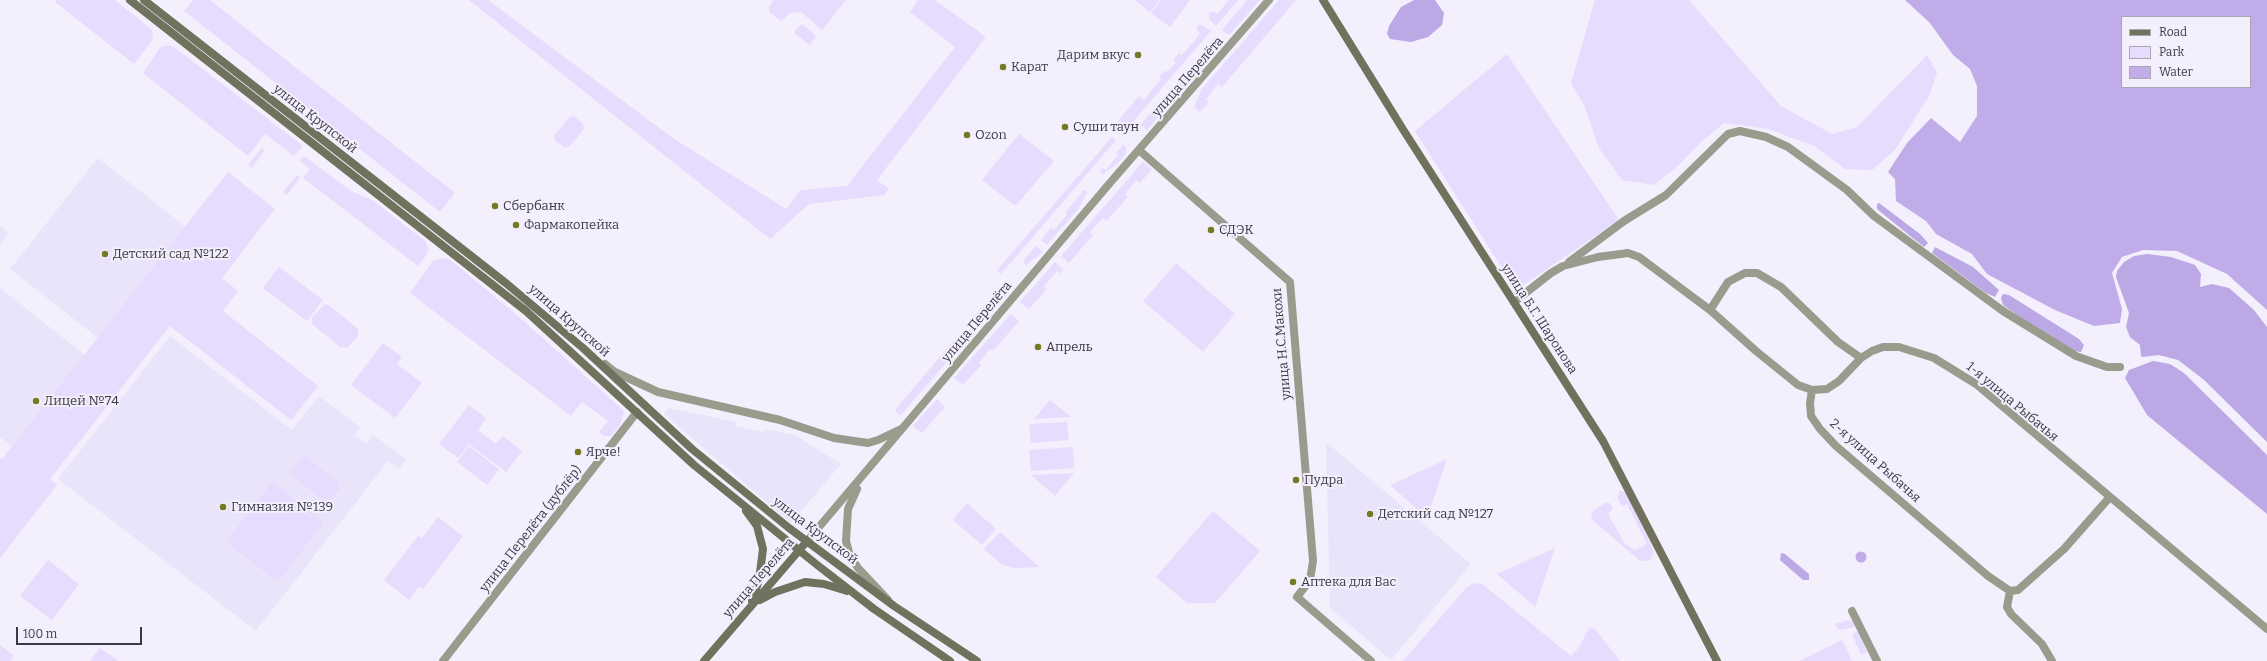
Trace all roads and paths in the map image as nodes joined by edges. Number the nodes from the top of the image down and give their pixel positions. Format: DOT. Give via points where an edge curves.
graph roads {
  1 [pos="130,0"];
  2 [pos="144,0"];
  3 [pos="1270,0"];
  4 [pos="1323,0"];
  5 [pos="1140,151"];
  6 [pos="1563,266"];
  7 [pos="1514,302"];
  8 [pos="1710,310"];
  9 [pos="583,348"];
  10 [pos="1861,358"];
  11 [pos="2120,367"];
  12 [pos="1812,390"];
  13 [pos="637,412"];
  14 [pos="905,427"];
  15 [pos="865,475"];
  16 [pos="2109,498"];
  17 [pos="741,503"];
  18 [pos="808,540"];
  19 [pos="799,551"];
  20 [pos="2010,591"];
  21 [pos="853,593"];
  22 [pos="894,606"];
  23 [pos="748,609"];
  24 [pos="1852,611"];
  25 [pos="2267,629"];
  26 [pos="444,661"];
  27 [pos="704,661"];
  28 [pos="950,661"];
  29 [pos="977,661"];
  30 [pos="1371,661"];
  31 [pos="1717,661"];
  32 [pos="1877,661"];
  33 [pos="2052,661"];
  1 -- 13 [label="main road, улица Крупской" via="526,311"];
  2 -- 9 [label="main road, улица Крупской" via="507,284"];
  3 -- 5 [label="street, улица Перелёта"];
  4 -- 7 [label="main road, улица Б.Г. Шаронова" via="1404,132"];
  5 -- 14 [label="street, улица Перелёта" via="1109,184"];
  5 -- 30 [label="street, улица Н.С.Макохи" via="1290,282 1313,561 1310,580 1297,597"];
  6 -- 7 [label="street"];
  6 -- 8 [label="street" via="1617,253 1628,253 1639,257"];
  6 -- 11 [label="street" via="1624,221 1666,195 1728,134 1740,132 1766,137 1788,148 1847,190 1874,216 2009,315 2076,356 2107,367"];
  7 -- 31 [label="main road, улица Б.Г. Шаронова" via="1615,461"];
  8 -- 10 [label="street" via="1731,280 1745,273 1757,273 1781,287 1838,342"];
  8 -- 12 [label="street" via="1798,385"];
  9 -- 14 [label="street" via="615,372 658,392 780,420 834,438 868,443"];
  9 -- 18 [label="main road, улица Крупской" via="692,449 789,528"];
  10 -- 12 [label="street, 1-я улица Рыбачья" via="1827,389"];
  10 -- 16 [label="street, 1-я улица Рыбачья" via="1872,350 1899,347 1919,351 1950,367 1976,384"];
  12 -- 20 [label="street, 2-я улица Рыбачья" via="1811,416 1836,446"];
  13 -- 17 [label="main road, улица Крупской" via="694,465"];
  13 -- 26 [label="street, улица Перелёта (дублёр)"];
  14 -- 15 [label="street, улица Перелёта"];
  15 -- 18 [label="street, улица Перелёта"];
  15 -- 22 [label="street" via="848,509 846,540 850,556 858,568"];
  16 -- 20 [label="street" via="2064,549 2018,590"];
  16 -- 25 [label="street, 1-я улица Рыбачья"];
  17 -- 19 [label="main road, улица Крупской"];
  17 -- 23 [label="main road" via="756,526 763,549 759,580"];
  18 -- 19 [label="main road, улица Перелёта"];
  18 -- 22 [label="main road, улица Крупской"];
  19 -- 21 [label="main road, улица Крупской"];
  19 -- 23 [label="main road, улица Перелёта"];
  20 -- 33 [label="street" via="2007,606 2011,614 2042,644"];
  21 -- 23 [label="main road" via="824,584 805,582 775,592"];
  21 -- 28 [label="main road, улица Крупской"];
  22 -- 29 [label="main road, улица Крупской"];
  23 -- 27 [label="main road, улица Перелёта"];
  24 -- 32 [label="street"];
}
